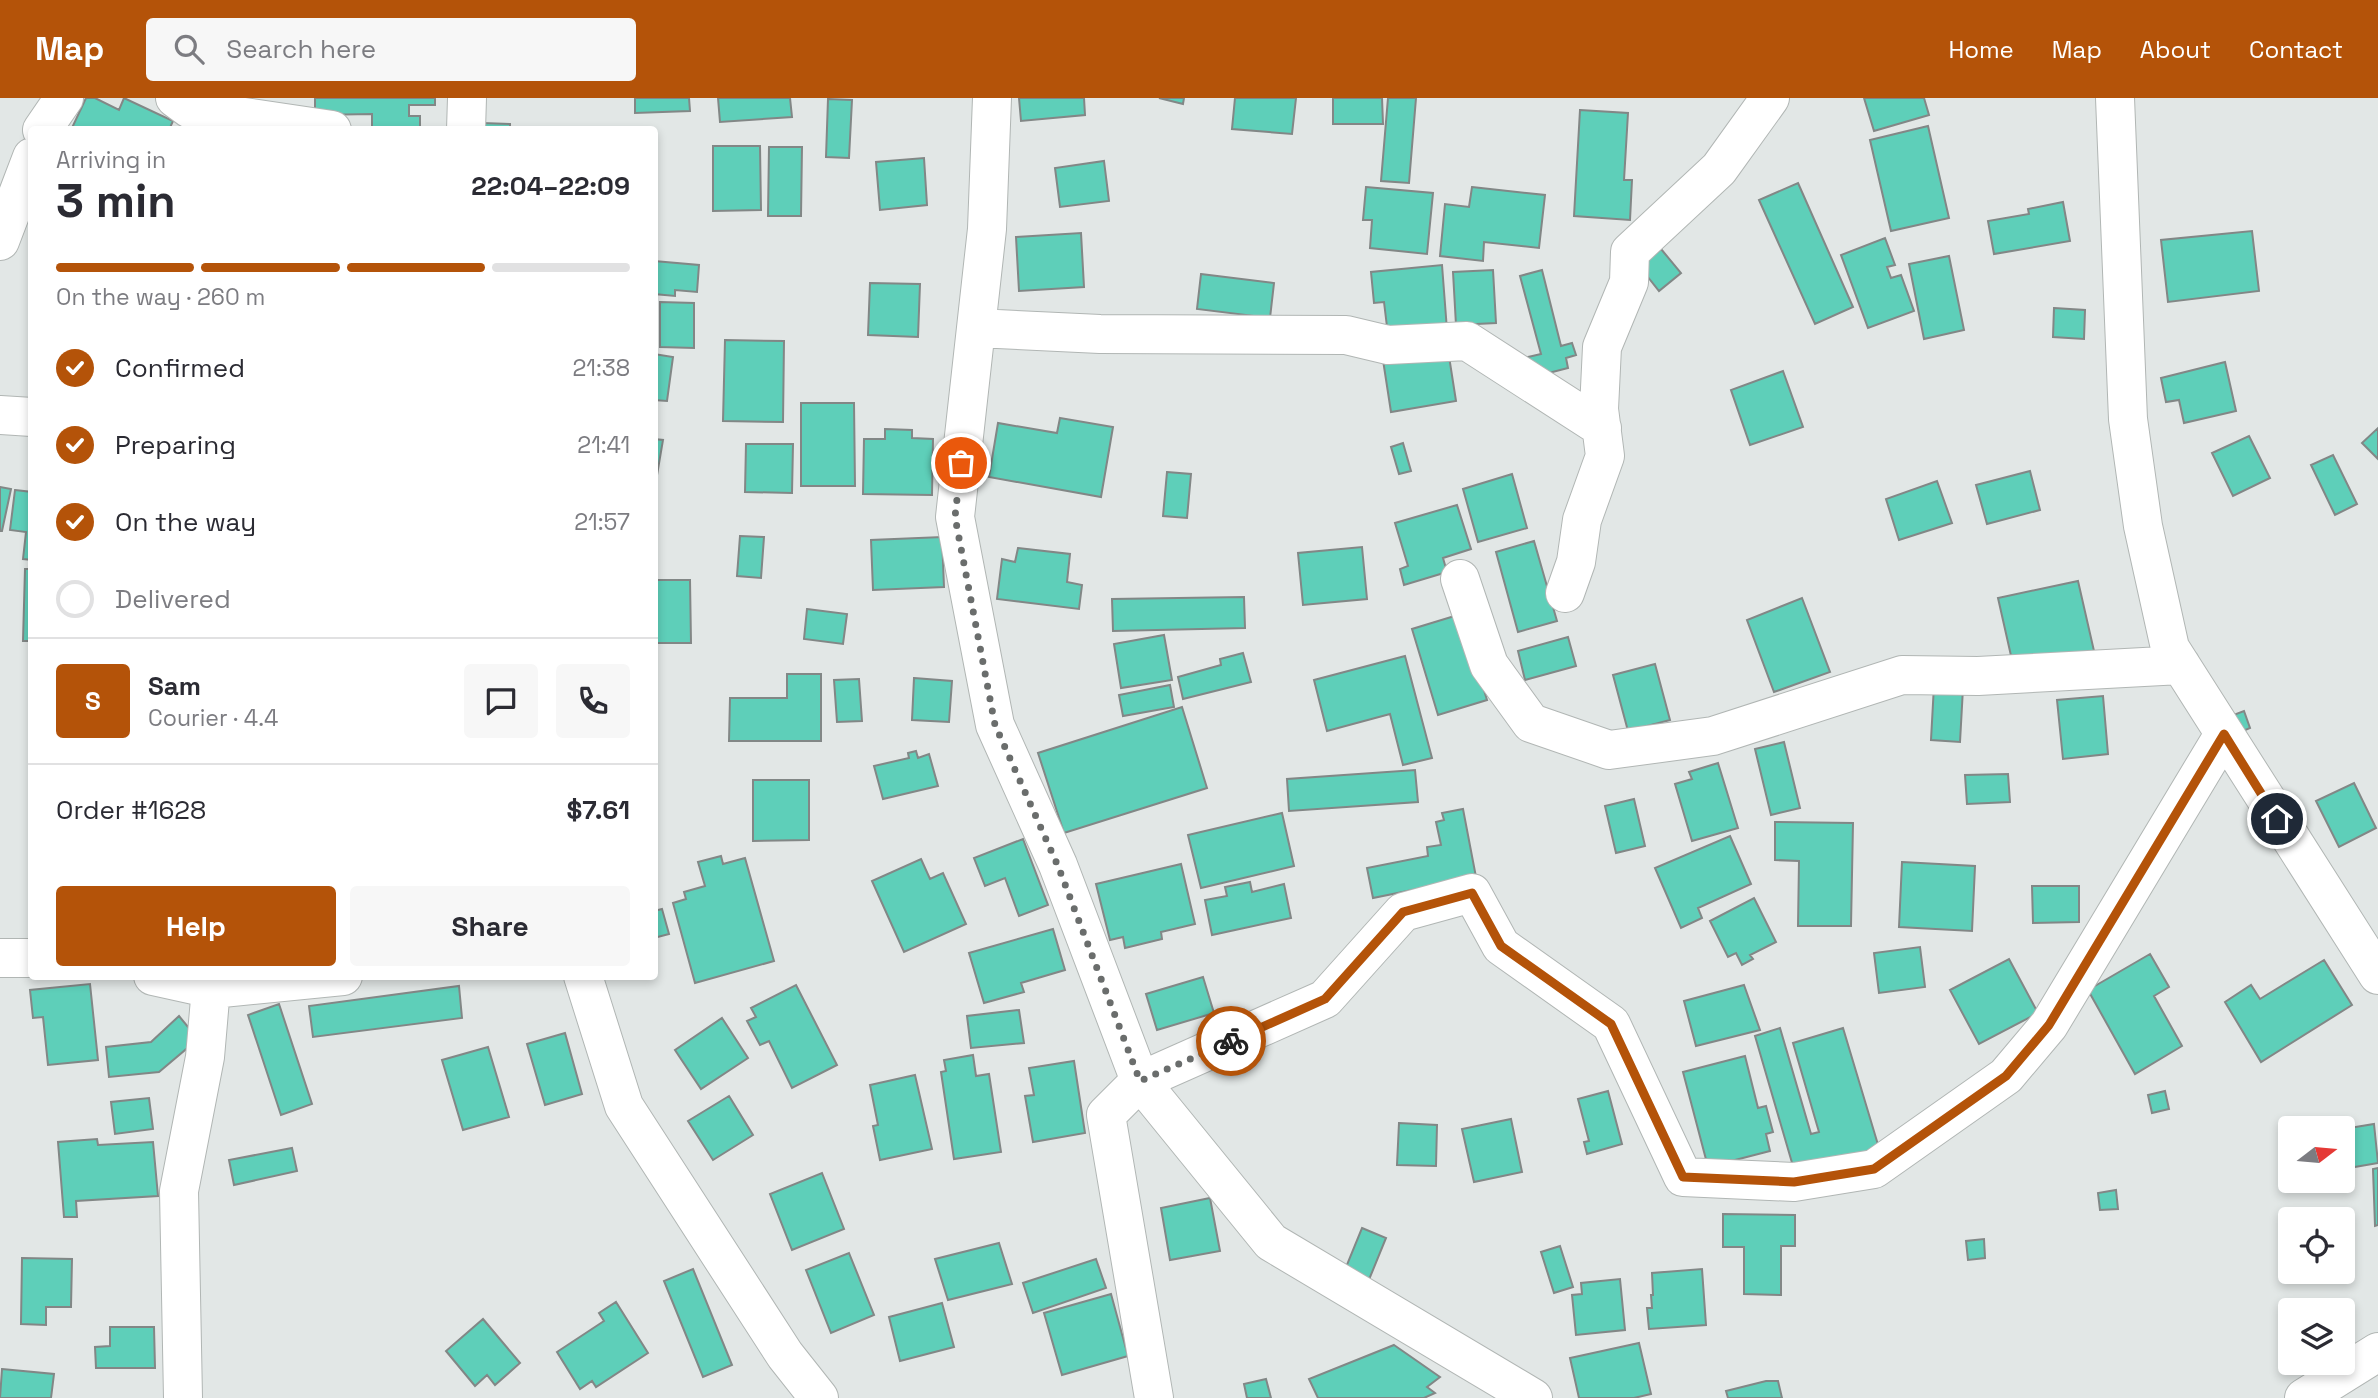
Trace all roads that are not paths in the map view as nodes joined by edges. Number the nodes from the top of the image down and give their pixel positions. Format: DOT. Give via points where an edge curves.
graph roads {
  1 [pos="64,98"];
  2 [pos="467,98"];
  3 [pos="992,98"];
  4 [pos="1770,98"];
  5 [pos="2115,98"];
  6 [pos="185,112"];
  7 [pos="45,126"];
  8 [pos="299,126"];
  9 [pos="466,126"];
  10 [pos="28,168"];
  11 [pos="0,241"];
  12 [pos="976,328"];
  13 [pos="0,415"];
  14 [pos="28,417"];
  15 [pos="1602,428"];
  16 [pos="1460,579"];
  17 [pos="1565,593"];
  18 [pos="2181,665"];
  19 [pos="2224,734"];
  20 [pos="0,958"];
  21 [pos="28,958"];
  22 [pos="2378,975"];
  23 [pos="187,980"];
  24 [pos="268,980"];
  25 [pos="584,980"];
  26 [pos="212,983"];
  27 [pos="1140,1081"];
  28 [pos="2378,1352"];
  29 [pos="183,1398"];
  30 [pos="819,1398"];
  31 [pos="1154,1398"];
  32 [pos="1532,1398"];
  33 [pos="2304,1398"];
  1 -- 7 [label="street"];
  2 -- 9 [label="street"];
  3 -- 12 [label="street"];
  4 -- 15 [label="street" via="1719,169 1630,252 1629,282 1602,346"];
  5 -- 18 [label="street" via="2128,419 2143,526 2170,648"];
  6 -- 8 [label="street"];
  10 -- 11 [label="street"];
  12 -- 15 [label="street" via="1100,334 1346,335 1388,345 1468,341"];
  12 -- 27 [label="street" via="955,517 995,725 1058,866"];
  13 -- 14 [label="street"];
  15 -- 17 [label="street" via="1605,456 1582,520 1576,562"];
  16 -- 18 [label="street" via="1489,665 1531,723 1609,750 1713,736 1902,675 1978,676"];
  18 -- 19 [label="street"];
  19 -- 22 [label="street"];
  19 -- 27 [label="street" via="2049,1025 2006,1076 1874,1169 1794,1182 1683,1177 1611,1024 1501,946 1472,893 1403,912 1325,999"];
  20 -- 21 [label="street"];
  23 -- 26 [label="street"];
  24 -- 26 [label="street"];
  25 -- 30 [label="street" via="624,1106 785,1355"];
  26 -- 29 [label="street" via="205,1057 179,1191"];
  27 -- 31 [label="street" via="1106,1115"];
  27 -- 32 [label="street" via="1271,1242"];
  28 -- 33 [label="street"];
}
